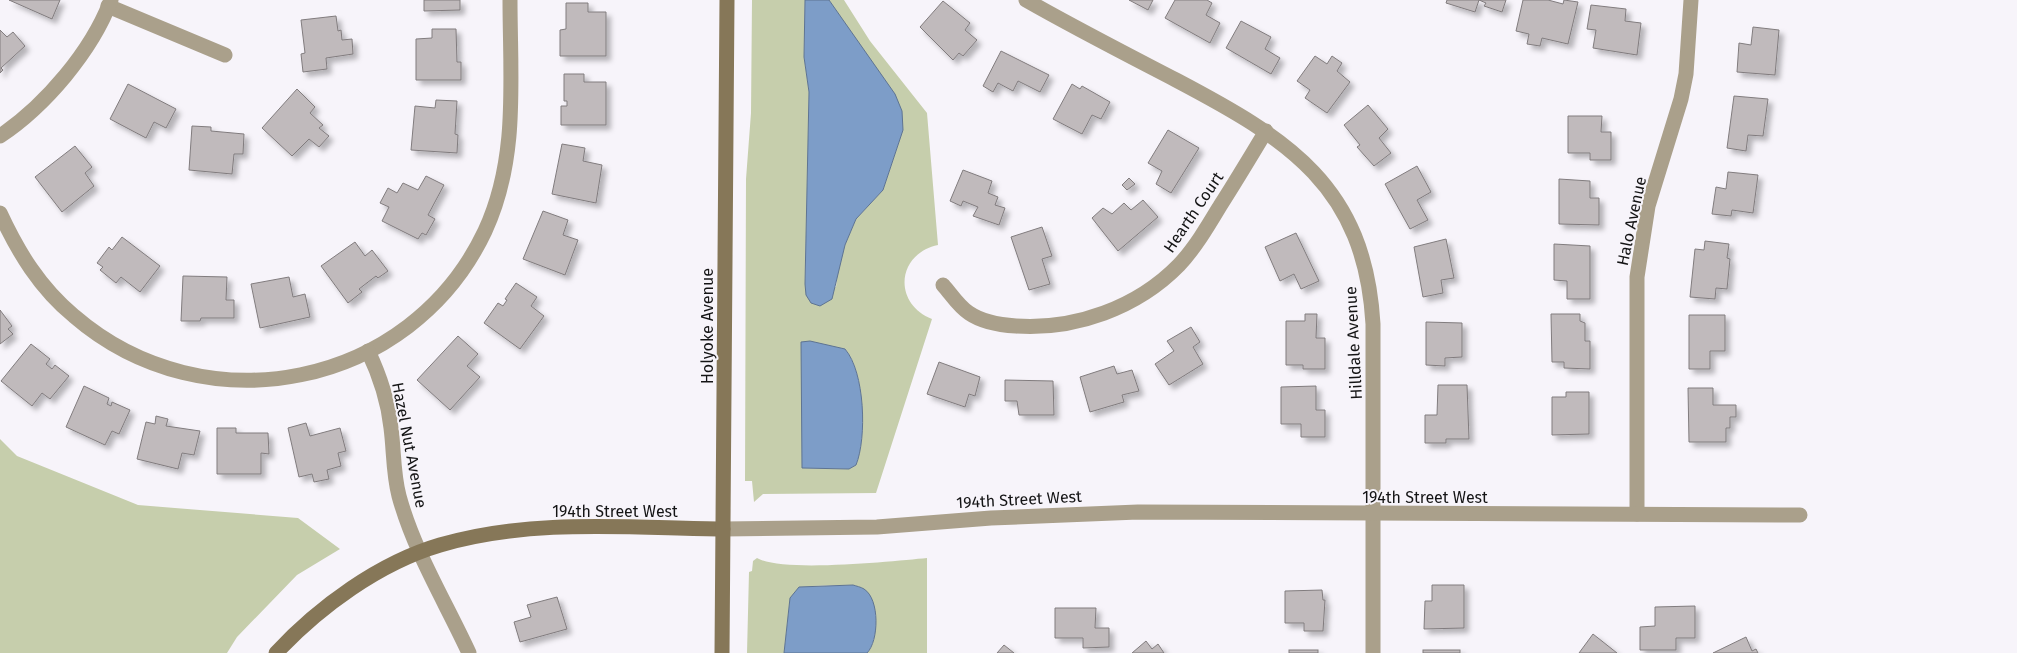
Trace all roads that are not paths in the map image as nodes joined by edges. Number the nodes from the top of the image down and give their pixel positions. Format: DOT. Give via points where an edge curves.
graph roads {
  1 [pos="510,0"];
  2 [pos="726,0"];
  3 [pos="1026,0"];
  4 [pos="1692,0"];
  5 [pos="109,3"];
  6 [pos="225,55"];
  7 [pos="1266,131"];
  8 [pos="0,136"];
  9 [pos="0,213"];
  10 [pos="943,285"];
  11 [pos="368,351"];
  12 [pos="1373,514"];
  13 [pos="1637,514"];
  14 [pos="1800,515"];
  15 [pos="724,529"];
  16 [pos="420,552"];
  17 [pos="276,653"];
  18 [pos="469,653"];
  19 [pos="722,653"];
  20 [pos="1373,653"];
  1 -- 11 [label="street" via="509,145 503,179 490,218 469,259 444,292 409,325"];
  2 -- 15 [label="street, Holyoke Avenue"];
  3 -- 7 [label="street, Hilldale Avenue" via="1221,103"];
  4 -- 13 [label="street, Halo Avenue" via="1686,74 1648,206 1637,278"];
  5 -- 6 [label="street"];
  5 -- 8 [label="street" via="66,75 37,106"];
  7 -- 10 [label="street, Hearth Court" via="1185,258 1151,289 1111,311 1064,324 1006,325 966,312"];
  7 -- 12 [label="street, Hilldale Avenue" via="1292,150 1322,181 1349,224 1363,257 1372,300 1373,324"];
  9 -- 11 [label="street" via="28,264 63,307 107,341 148,362 205,378 265,380 319,371"];
  11 -- 16 [label="street, Hazel Nut Avenue" via="385,393 399,495"];
  12 -- 13 [label="street, 194th Street West"];
  12 -- 15 [label="street, 194th Street West" via="1097,513 876,528"];
  12 -- 20 [label="street, Hilldale Avenue"];
  13 -- 14 [label="street, 194th Street West"];
  15 -- 16 [label="street, 194th Street West" via="531,529 488,534"];
  15 -- 19 [label="street, Holyoke Avenue"];
  16 -- 17 [label="street, 194th Street West" via="362,583 322,610"];
  16 -- 18 [label="street, Hazel Nut Avenue"];
}
